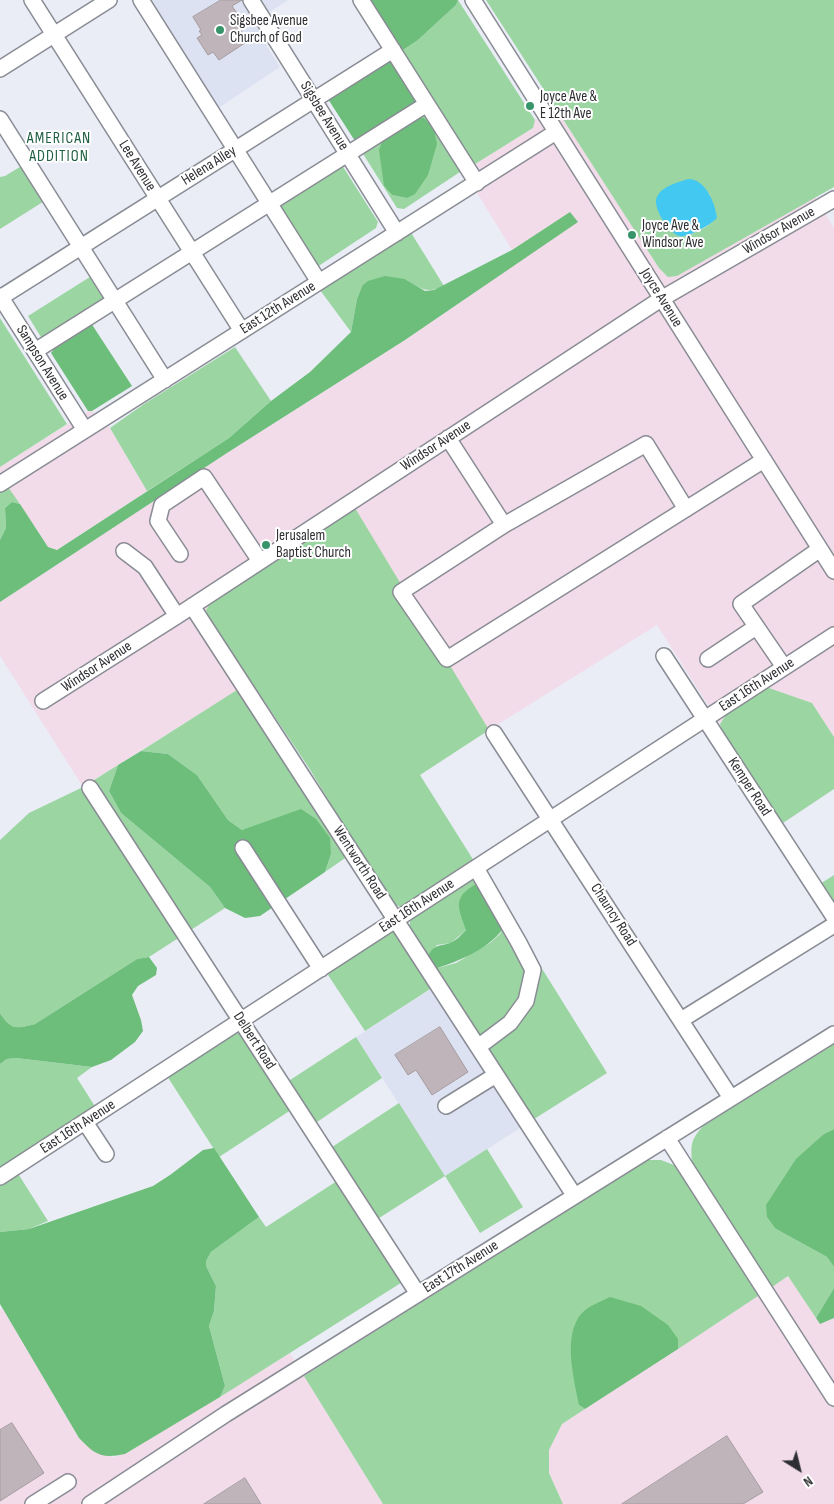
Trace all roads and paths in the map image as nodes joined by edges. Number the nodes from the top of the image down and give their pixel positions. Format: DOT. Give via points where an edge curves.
graph roads {
  1 [pos="32,0"];
  2 [pos="109,0"];
  3 [pos="141,0"];
  4 [pos="251,0"];
  5 [pos="361,0"];
  6 [pos="474,0"];
  7 [pos="54,35"];
  8 [pos="393,50"];
  9 [pos="0,69"];
  10 [pos="314,100"];
  11 [pos="427,104"];
  12 [pos="0,119"];
  13 [pos="556,132"];
  14 [pos="235,150"];
  15 [pos="348,154"];
  16 [pos="477,183"];
  17 [pos="158,198"];
  18 [pos="834,199"];
  19 [pos="269,203"];
  20 [pos="397,233"];
  21 [pos="81,247"];
  22 [pos="192,252"];
  23 [pos="319,282"];
  24 [pos="0,297"];
  25 [pos="661,299"];
  26 [pos="115,301"];
  27 [pos="242,331"];
  28 [pos="35,351"];
  29 [pos="165,380"];
  30 [pos="85,430"];
  31 [pos="448,438"];
  32 [pos="764,460"];
  33 [pos="0,484"];
  34 [pos="686,509"];
  35 [pos="504,525"];
  36 [pos="820,549"];
  37 [pos="124,551"];
  38 [pos="180,554"];
  39 [pos="260,561"];
  40 [pos="834,571"];
  41 [pos="192,606"];
  42 [pos="176,616"];
  43 [pos="756,627"];
  44 [pos="834,635"];
  45 [pos="664,656"];
  46 [pos="708,660"];
  47 [pos="784,667"];
  48 [pos="43,701"];
  49 [pos="705,719"];
  50 [pos="494,733"];
  51 [pos="90,788"];
  52 [pos="551,819"];
  53 [pos="243,848"];
  54 [pos="476,868"];
  55 [pos="834,917"];
  56 [pos="396,920"];
  57 [pos="834,925"];
  58 [pos="321,969"];
  59 [pos="681,1020"];
  60 [pos="241,1021"];
  61 [pos="834,1034"];
  62 [pos="478,1047"];
  63 [pos="496,1075"];
  64 [pos="732,1098"];
  65 [pos="446,1106"];
  66 [pos="85,1122"];
  67 [pos="667,1138"];
  68 [pos="106,1154"];
  69 [pos="0,1177"];
  70 [pos="574,1195"];
  71 [pos="418,1294"];
  72 [pos="834,1398"];
  73 [pos="68,1482"];
  74 [pos="113,1498"];
  75 [pos="33,1504"];
  76 [pos="90,1504"];
  1 -- 7 [label="street, Lee Avenue"];
  2 -- 7 [label="street"];
  3 -- 14 [label="street"];
  4 -- 10 [label="street, Sigsbee Avenue"];
  5 -- 8 [label="street"];
  6 -- 13 [label="street, Joyce Avenue"];
  7 -- 9 [label="street"];
  7 -- 17 [label="street, Lee Avenue"];
  8 -- 10 [label="street, Helena Alley"];
  8 -- 11 [label="street"];
  10 -- 14 [label="street, Helena Alley"];
  10 -- 15 [label="street, Sigsbee Avenue"];
  11 -- 15 [label="street"];
  11 -- 16 [label="street"];
  12 -- 21 [label="street"];
  13 -- 16 [label="street, East 12th Avenue"];
  13 -- 25 [label="street, Joyce Avenue"];
  14 -- 17 [label="street, Helena Alley"];
  14 -- 19 [label="street"];
  15 -- 19 [label="street"];
  15 -- 20 [label="street, Sigsbee Avenue"];
  16 -- 20 [label="street, East 12th Avenue"];
  17 -- 21 [label="street, Helena Alley"];
  17 -- 22 [label="street, Lee Avenue"];
  18 -- 25 [label="street, Windsor Avenue"];
  19 -- 22 [label="street"];
  19 -- 23 [label="street"];
  20 -- 23 [label="street, East 12th Avenue"];
  21 -- 24 [label="street, Helena Alley"];
  21 -- 26 [label="street"];
  22 -- 26 [label="street"];
  22 -- 27 [label="street, Lee Avenue"];
  23 -- 27 [label="street, East 12th Avenue"];
  24 -- 28 [label="street, Sampson Avenue"];
  25 -- 31 [label="street, Windsor Avenue"];
  25 -- 32 [label="street, Joyce Avenue"];
  26 -- 28 [label="street"];
  26 -- 29 [label="street"];
  27 -- 29 [label="street, East 12th Avenue"];
  28 -- 30 [label="street, Sampson Avenue"];
  29 -- 30 [label="street, East 12th Avenue"];
  30 -- 33 [label="street, East 12th Avenue"];
  31 -- 35 [label="street"];
  31 -- 39 [label="street, Windsor Avenue"];
  32 -- 34 [label="street"];
  32 -- 36 [label="street, Joyce Avenue"];
  34 -- 35 [label="street" via="646,444"];
  34 -- 35 [label="street" via="447,659 401,592"];
  36 -- 40 [label="street, Joyce Avenue"];
  36 -- 43 [label="street" via="741,604"];
  37 -- 42 [label="street" via="144,567"];
  38 -- 39 [label="street" via="158,521 162,505 204,477"];
  39 -- 41 [label="street, Windsor Avenue"];
  41 -- 42 [label="street, Windsor Avenue"];
  41 -- 56 [label="street, Wentworth Road"];
  42 -- 48 [label="street, Windsor Avenue"];
  43 -- 46 [label="street"];
  43 -- 47 [label="street"];
  44 -- 47 [label="street, East 16th Avenue"];
  45 -- 49 [label="street, Kemper Road"];
  47 -- 49 [label="street, East 16th Avenue"];
  49 -- 52 [label="street, East 16th Avenue"];
  49 -- 55 [label="street, Kemper Road"];
  50 -- 52 [label="street, Chauncy Road"];
  51 -- 60 [label="street, Delbert Road"];
  52 -- 54 [label="street, East 16th Avenue"];
  52 -- 59 [label="street, Chauncy Road"];
  53 -- 58 [label="street"];
  54 -- 56 [label="street, East 16th Avenue"];
  54 -- 62 [label="street" via="533,970 526,1001 510,1022"];
  56 -- 58 [label="street, East 16th Avenue"];
  56 -- 62 [label="street, Wentworth Road"];
  57 -- 59 [label="street"];
  58 -- 60 [label="street, East 16th Avenue"];
  59 -- 64 [label="street, Chauncy Road"];
  60 -- 66 [label="street, East 16th Avenue"];
  60 -- 71 [label="street, Delbert Road"];
  61 -- 64 [label="street, East 17th Avenue"];
  62 -- 63 [label="street, Wentworth Road"];
  63 -- 65 [label="street"];
  63 -- 70 [label="street, Wentworth Road"];
  64 -- 67 [label="street, East 17th Avenue"];
  66 -- 68 [label="street"];
  66 -- 69 [label="street, East 16th Avenue"];
  67 -- 70 [label="street, East 17th Avenue"];
  67 -- 72 [label="street"];
  70 -- 71 [label="street, East 17th Avenue"];
  71 -- 74 [label="street, East 17th Avenue" via="226,1414"];
  73 -- 75 [label="street"];
  74 -- 76 [label="street, East 17th Avenue"];
}
